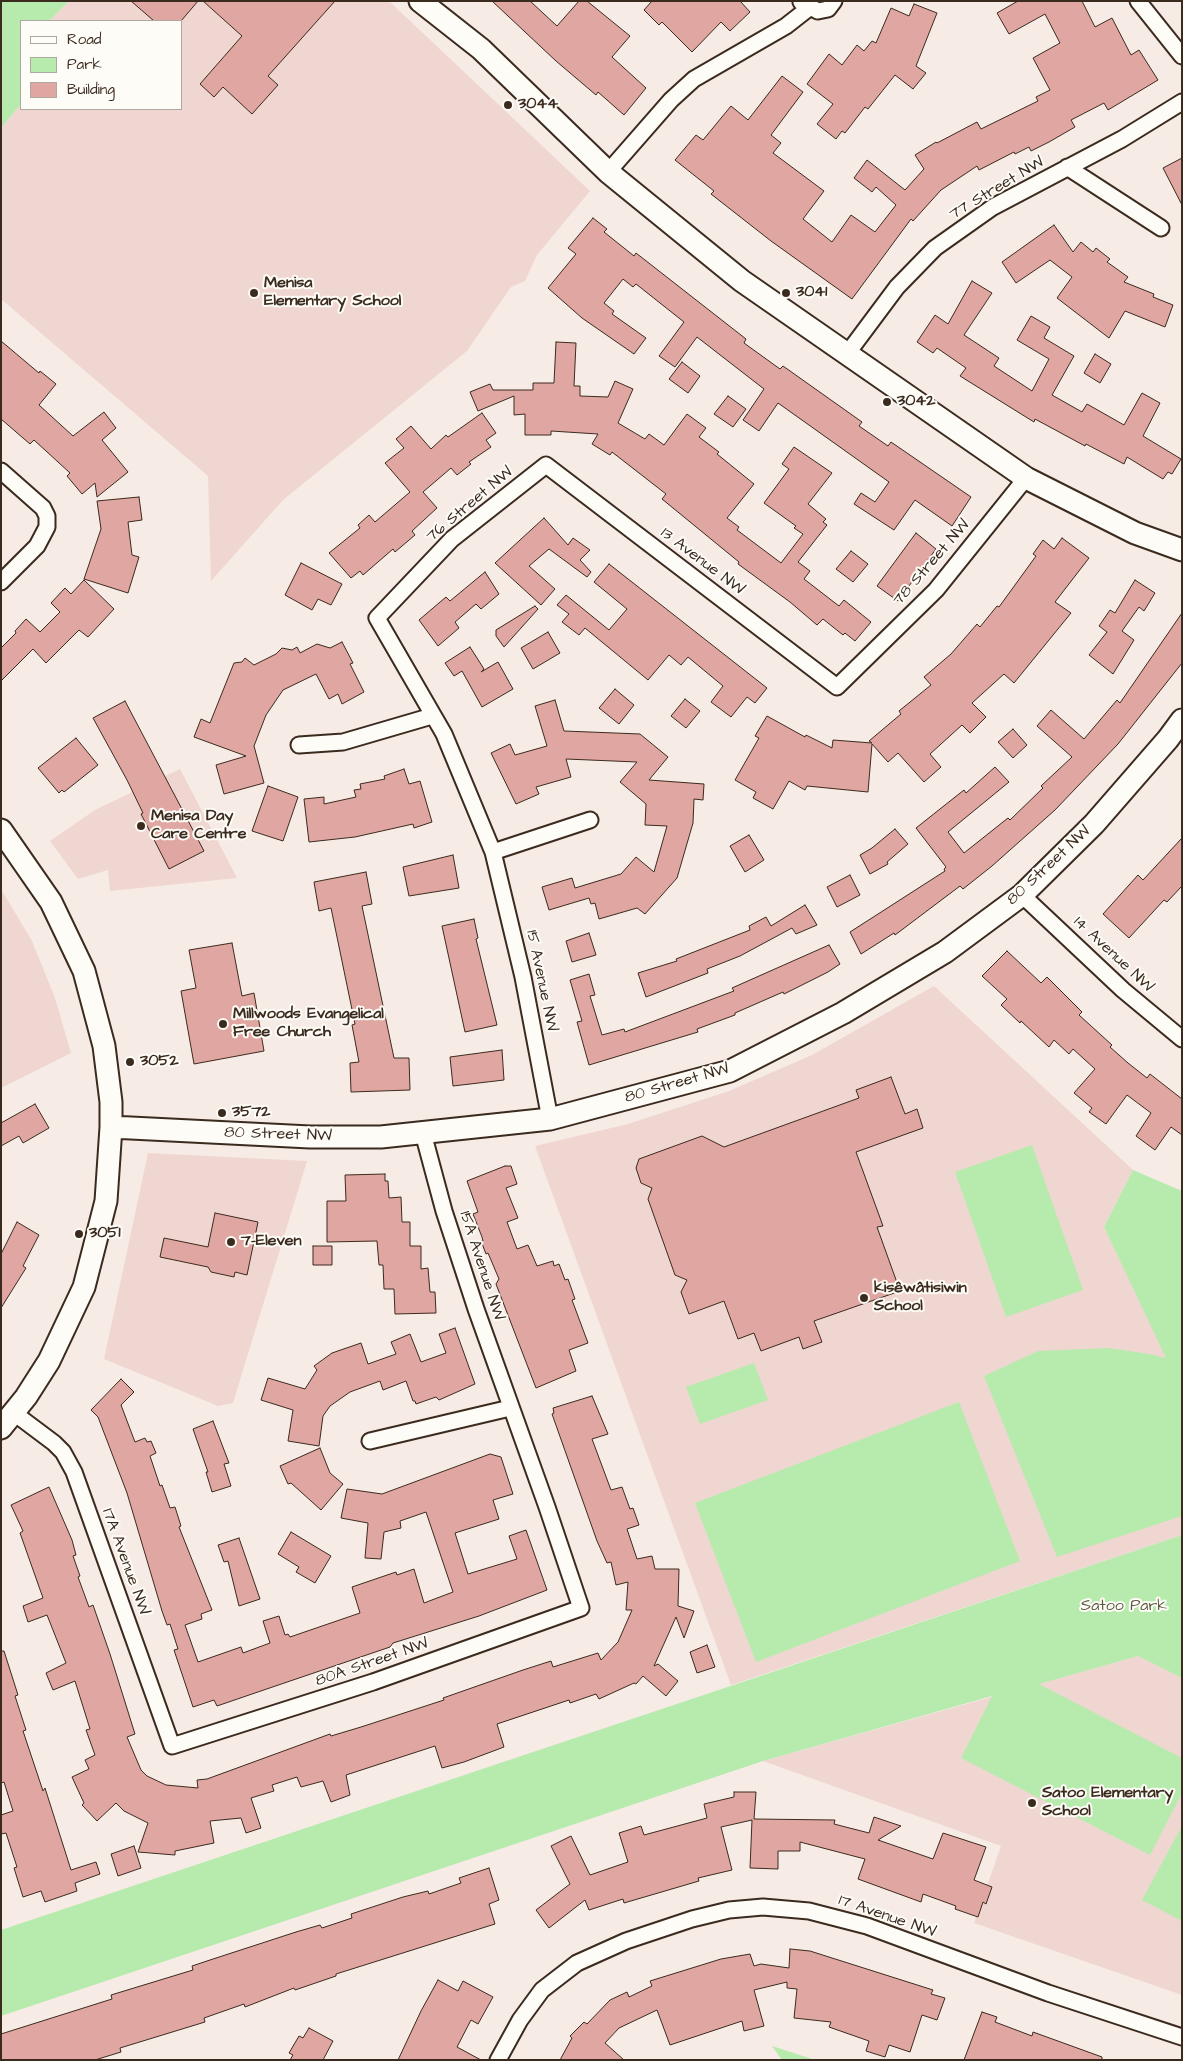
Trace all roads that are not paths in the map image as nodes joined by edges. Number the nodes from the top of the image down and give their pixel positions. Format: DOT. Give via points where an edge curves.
graph roads {
  1 [pos="420,1"];
  2 [pos="834,1"];
  3 [pos="1138,1"];
  4 [pos="804,4"];
  5 [pos="1182,56"];
  6 [pos="1182,102"];
  7 [pos="1067,167"];
  8 [pos="608,172"];
  9 [pos="1161,228"];
  10 [pos="847,354"];
  11 [pos="546,465"];
  12 [pos="1,471"];
  13 [pos="1026,478"];
  14 [pos="1182,550"];
  15 [pos="1,582"];
  16 [pos="377,618"];
  17 [pos="837,687"];
  18 [pos="432,716"];
  19 [pos="1182,720"];
  20 [pos="299,744"];
  21 [pos="590,820"];
  22 [pos="1,830"];
  23 [pos="493,852"];
  24 [pos="1022,895"];
  25 [pos="1182,1039"];
  26 [pos="550,1119"];
  27 [pos="111,1127"];
  28 [pos="423,1134"];
  29 [pos="510,1408"];
  30 [pos="8,1420"];
  31 [pos="370,1441"];
  32 [pos="581,1608"];
  33 [pos="172,1746"];
  34 [pos="1182,2038"];
  35 [pos="498,2060"];
  1 -- 8 [label="street" via="481,49"];
  2 -- 4 [label="street" via="828,9 818,11"];
  3 -- 5 [label="street"];
  4 -- 8 [label="street" via="786,26 694,79 671,100"];
  6 -- 7 [label="street, 77 Street NW" via="1122,139"];
  7 -- 9 [label="street, 77 Street NW"];
  7 -- 10 [label="street, 77 Street NW" via="993,207 935,248 897,287"];
  8 -- 10 [label="street" via="742,281"];
  10 -- 13 [label="street"];
  11 -- 16 [label="street, 76 Street NW" via="452,539"];
  11 -- 17 [label="street, 13 Avenue NW"];
  12 -- 15 [label="street" via="43,508 47,516 44,536"];
  13 -- 14 [label="street" via="1135,533"];
  13 -- 17 [label="street, 78 Street NW" via="936,590"];
  16 -- 18 [label="street, 15 Avenue NW"];
  18 -- 20 [label="street" via="343,742"];
  18 -- 23 [label="street, 15 Avenue NW" via="444,734"];
  19 -- 24 [label="street, 80 Street NW" via="1094,824"];
  21 -- 23 [label="street"];
  22 -- 27 [label="street" via="51,902 84,970 104,1046"];
  23 -- 26 [label="street, 15 Avenue NW" via="523,977"];
  24 -- 25 [label="street, 14 Avenue NW" via="1123,990"];
  24 -- 26 [label="street, 80 Street NW" via="945,952 843,1013 730,1071"];
  26 -- 28 [label="street, 80 Street NW"];
  27 -- 28 [label="street, 80 Street NW" via="316,1137"];
  27 -- 30 [label="street" via="106,1201 90,1268 63,1336 36,1383"];
  28 -- 29 [label="street, 15A Avenue NW" via="444,1211"];
  29 -- 31 [label="street"];
  29 -- 32 [label="street, 15A Avenue NW"];
  30 -- 33 [label="street, 17A Avenue NW" via="54,1443 74,1472"];
  32 -- 33 [label="street, 80A Street NW" via="373,1682"];
  34 -- 35 [label="street, 17 Avenue NW" via="867,1926 794,1909 763,1907 718,1913 626,1941 577,1963 538,1996 520,2020"];
}
